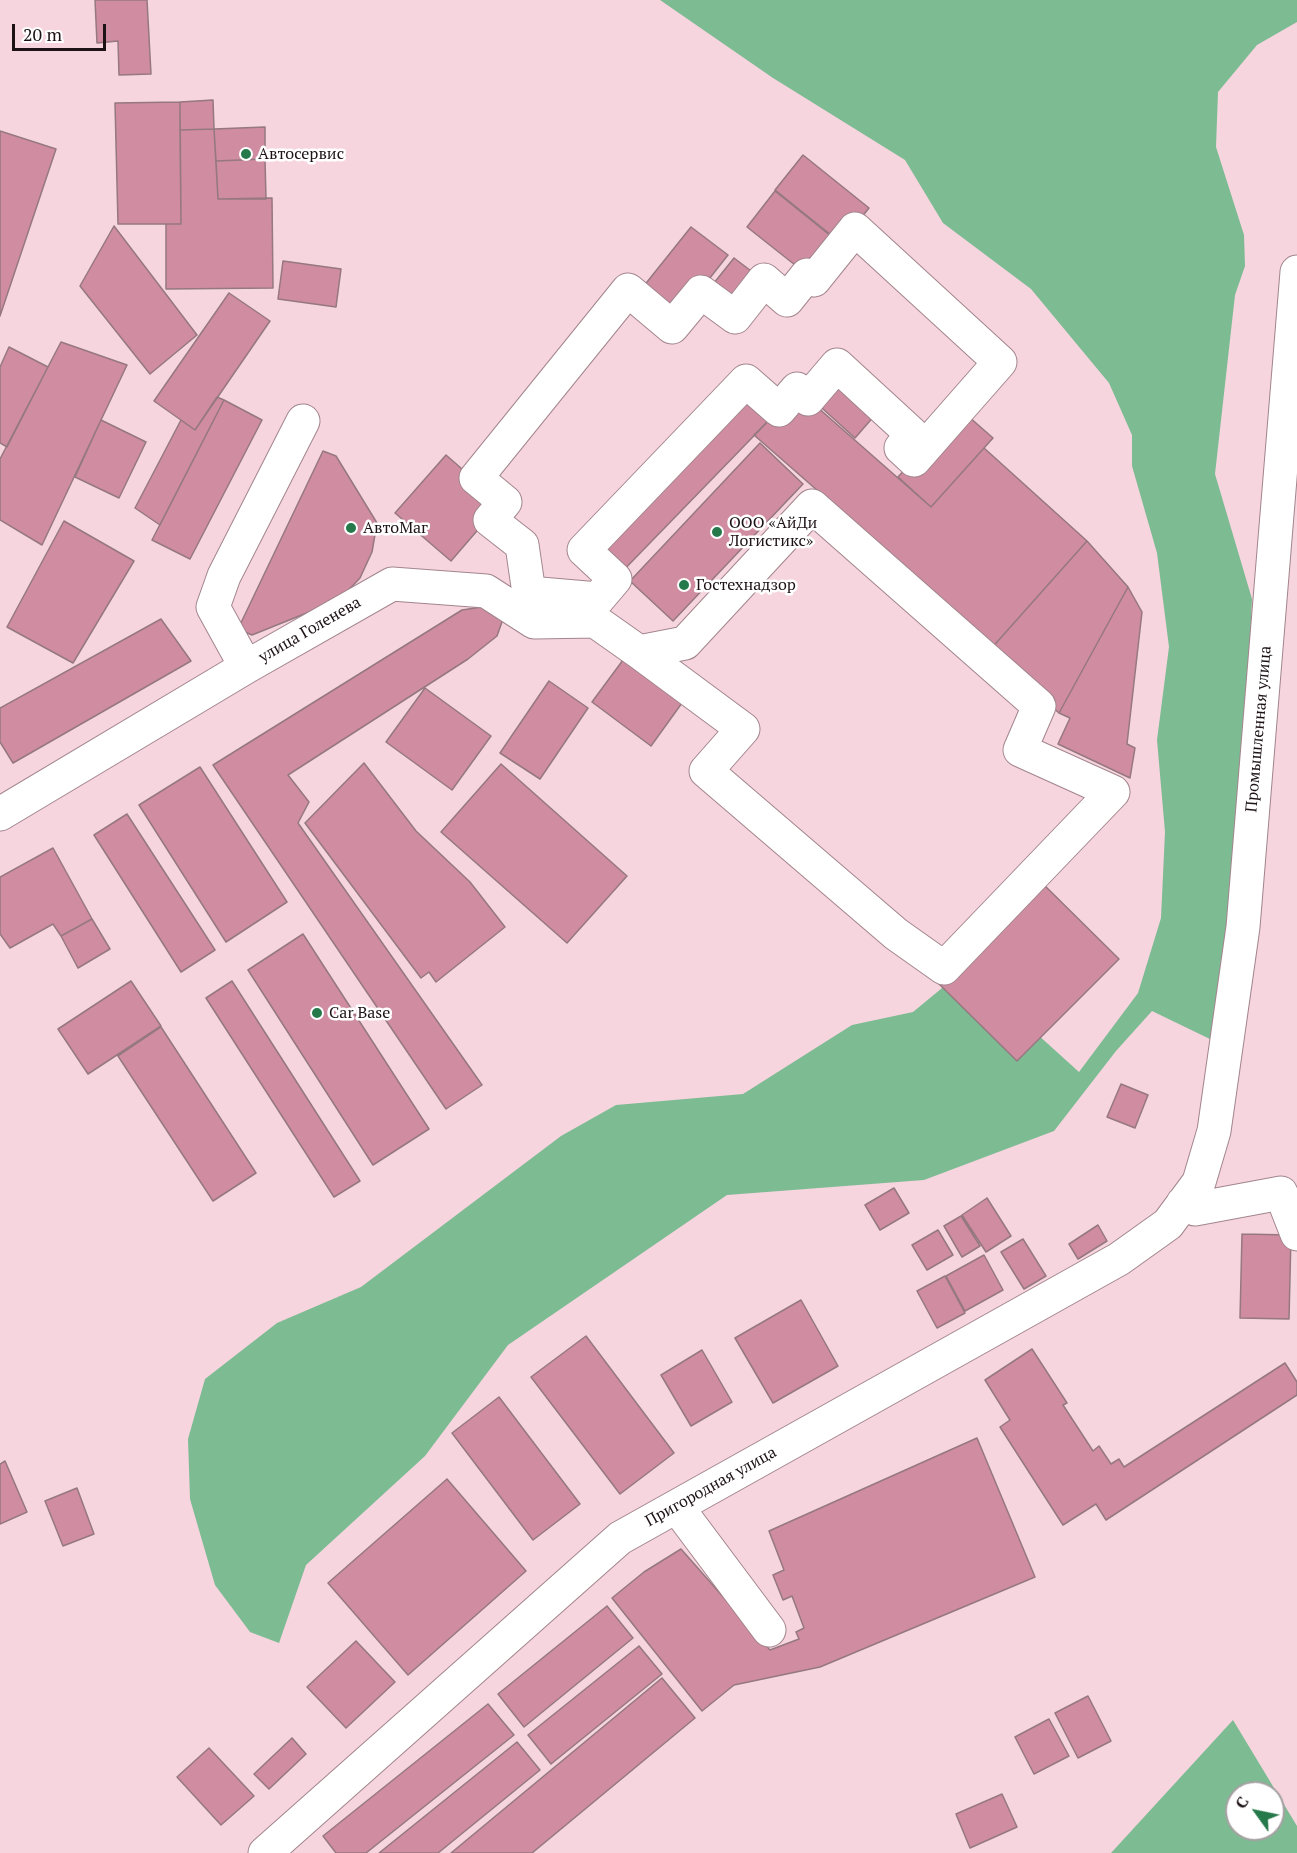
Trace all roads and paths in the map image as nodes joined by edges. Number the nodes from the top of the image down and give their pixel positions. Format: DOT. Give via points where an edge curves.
graph roads {
  1 [pos="1297,272"];
  2 [pos="303,421"];
  3 [pos="476,478"];
  4 [pos="639,652"];
  5 [pos="246,667"];
  6 [pos="0,814"];
  7 [pos="1191,1193"];
  8 [pos="1297,1233"];
  9 [pos="677,1507"];
  10 [pos="769,1630"];
  11 [pos="265,1853"];
  1 -- 7 [label="street, Промышленная улица" via="1243,927 1214,1131"];
  2 -- 5 [label="street" via="224,576 213,608"];
  3 -- 3 [label="street" via="505,502 490,520 522,545 529,593 598,599 615,579 584,549 746,381 778,410 797,389 808,399 837,366 912,434 901,448 914,460 1000,362 855,230 813,280 807,275 787,300 764,280 735,316 701,292 672,327 627,290"];
  4 -- 4 [label="street, улица Голенева" via="743,729 706,771 896,934 944,968 1113,792 1020,750 1039,706 812,506 685,643"];
  4 -- 5 [label="street, улица Голенева" via="595,621 534,622 486,591 392,584"];
  5 -- 6 [label="street, улица Голенева"];
  7 -- 8 [label="street" via="1195,1209 1281,1193"];
  7 -- 9 [label="street, Пригородная улица" via="1168,1224 1119,1259"];
  9 -- 10 [label="street"];
  9 -- 11 [label="street, Пригородная улица" via="620,1538"];
}
